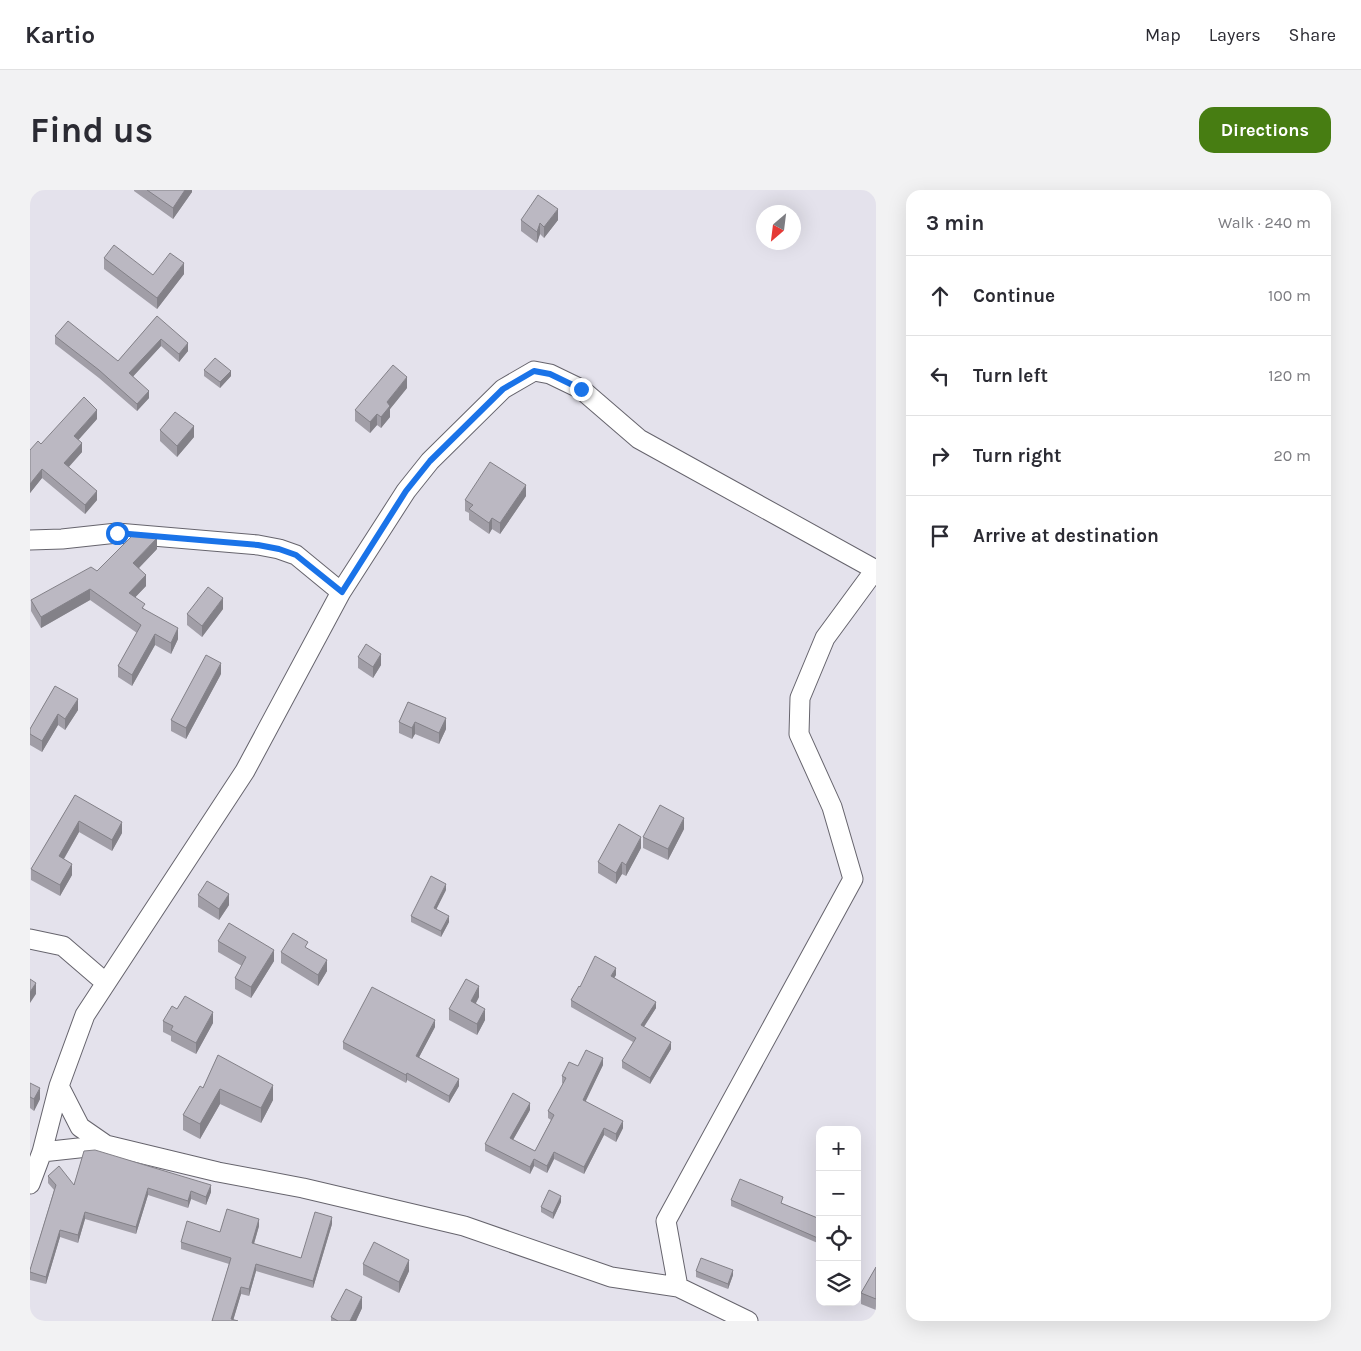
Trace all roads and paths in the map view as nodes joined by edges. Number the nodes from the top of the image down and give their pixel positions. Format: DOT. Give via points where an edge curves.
graph roads {
  1 [pos="30,540"];
  2 [pos="876,570"];
  3 [pos="342,592"];
  4 [pos="30,939"];
  5 [pos="106,983"];
  6 [pos="58,1086"];
  7 [pos="106,1145"];
  8 [pos="42,1152"];
  9 [pos="30,1184"];
  10 [pos="678,1287"];
  11 [pos="748,1321"];
  1 -- 3 [label="street" via="117,533 258,545 296,555"];
  2 -- 3 [label="street" via="640,439 581,389 550,374 534,371 503,389 430,461 406,491"];
  2 -- 10 [label="street" via="825,638 800,698 799,734 832,807 853,878 666,1221"];
  3 -- 5 [label="street" via="245,771"];
  4 -- 5 [label="street" via="63,946"];
  5 -- 6 [label="street" via="85,1015"];
  6 -- 7 [label="street" via="80,1127"];
  6 -- 8 [label="street"];
  7 -- 8 [label="street"];
  7 -- 10 [label="street" via="464,1226 611,1277"];
  8 -- 9 [label="street"];
  10 -- 11 [label="street"];
}
